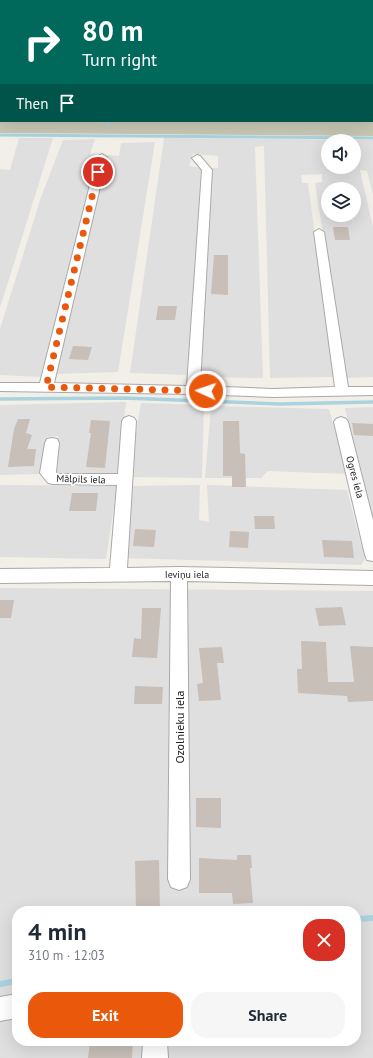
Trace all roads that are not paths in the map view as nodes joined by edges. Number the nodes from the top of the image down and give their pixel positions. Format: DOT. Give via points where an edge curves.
graph roads {
  1 [pos="102,157"];
  2 [pos="197,158"];
  3 [pos="319,232"];
  4 [pos="0,387"];
  5 [pos="46,387"];
  6 [pos="193,390"];
  7 [pos="373,391"];
  8 [pos="342,392"];
  9 [pos="128,421"];
  10 [pos="341,422"];
  11 [pos="52,443"];
  12 [pos="124,480"];
  13 [pos="373,555"];
  14 [pos="118,574"];
  15 [pos="179,574"];
  16 [pos="0,576"];
  17 [pos="373,578"];
  18 [pos="179,879"];
  19 [pos="12,1007"];
  20 [pos="0,1009"];
  21 [pos="155,1046"];
  22 [pos="154,1058"];
  1 -- 5 [label="street"];
  2 -- 6 [label="street" via="207,170"];
  3 -- 8 [label="street"];
  4 -- 5 [label="street"];
  5 -- 6 [label="street"];
  6 -- 8 [label="street" via="265,393"];
  7 -- 8 [label="street"];
  9 -- 12 [label="street"];
  10 -- 13 [label="street, Ogres iela"];
  11 -- 12 [label="street, Mālpils iela" via="48,473 53,479"];
  12 -- 14 [label="street"];
  14 -- 15 [label="street, Ieviņu iela"];
  14 -- 16 [label="street, Ieviņu iela"];
  15 -- 17 [label="street, Ieviņu iela"];
  15 -- 18 [label="street, Ozolnieku iela"];
  19 -- 20 [label="street"];
  21 -- 22 [label="street"];
}
